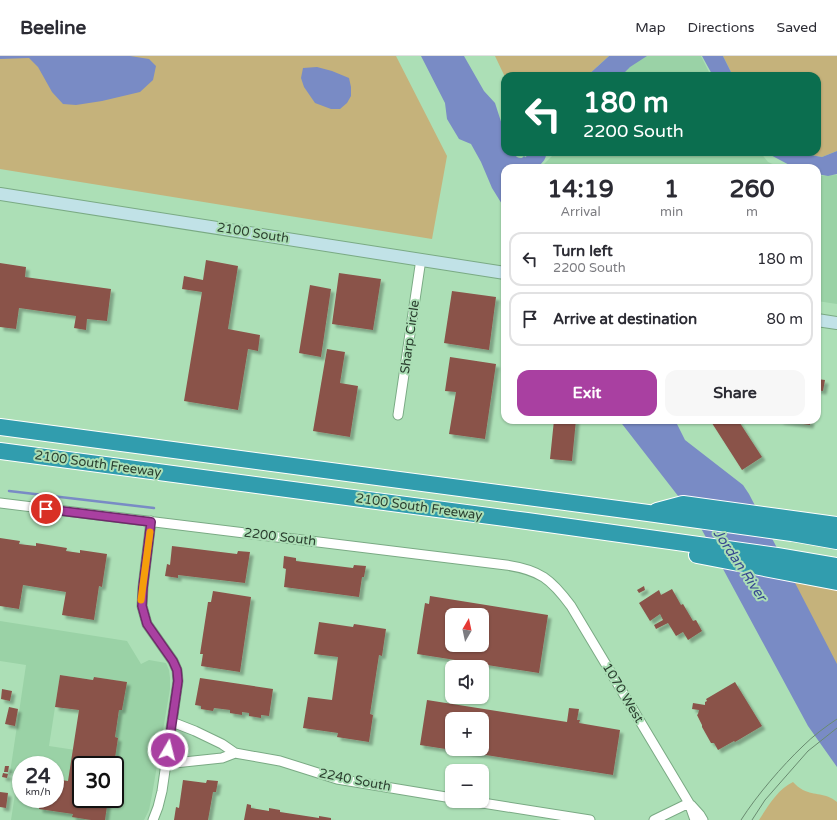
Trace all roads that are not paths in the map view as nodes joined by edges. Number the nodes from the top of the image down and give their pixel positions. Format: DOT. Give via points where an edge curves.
graph roads {
  1 [pos="0,194"];
  2 [pos="422,260"];
  3 [pos="501,272"];
  4 [pos="821,321"];
  5 [pos="837,323"];
  6 [pos="398,415"];
  7 [pos="0,427"];
  8 [pos="0,451"];
  9 [pos="0,503"];
  10 [pos="648,513"];
  11 [pos="151,522"];
  12 [pos="837,525"];
  13 [pos="837,541"];
  14 [pos="690,549"];
  15 [pos="837,566"];
  16 [pos="837,582"];
  17 [pos="554,585"];
  18 [pos="172,722"];
  19 [pos="235,753"];
  20 [pos="165,764"];
  21 [pos="445,797"];
  22 [pos="689,803"];
  23 [pos="489,804"];
  24 [pos="153,820"];
  25 [pos="590,820"];
  26 [pos="654,820"];
  27 [pos="695,820"];
  28 [pos="703,820"];
  1 -- 2 [label="street, 2100 South"];
  2 -- 3 [label="street, 2100 South"];
  2 -- 6 [label="street, Sharp Circle"];
  4 -- 5 [label="street"];
  7 -- 10 [label="highway, 2100 South Freeway"];
  8 -- 14 [label="highway, 2100 South Freeway" via="527,521 554,535"];
  9 -- 11 [label="street, 2200 South"];
  10 -- 12 [label="highway" via="683,504"];
  10 -- 13 [label="highway, 2100 South Freeway"];
  11 -- 17 [label="street, 2200 South" via="506,564 542,575"];
  11 -- 18 [label="street" via="142,606 147,624 177,670 178,681"];
  14 -- 15 [label="highway" via="777,556"];
  14 -- 16 [label="highway"];
  17 -- 22 [label="street, 1070 West" via="571,606"];
  18 -- 19 [label="street, 2240 South" via="222,744"];
  18 -- 20 [label="street"];
  19 -- 20 [label="street, 2240 South" via="222,758"];
  19 -- 21 [label="street, 2240 South" via="280,761 337,779"];
  20 -- 24 [label="street" via="162,790"];
  22 -- 26 [label="street"];
  22 -- 27 [label="street, 1070 West"];
  22 -- 28 [label="street, 1070 West"];
  23 -- 25 [label="street"];
}
